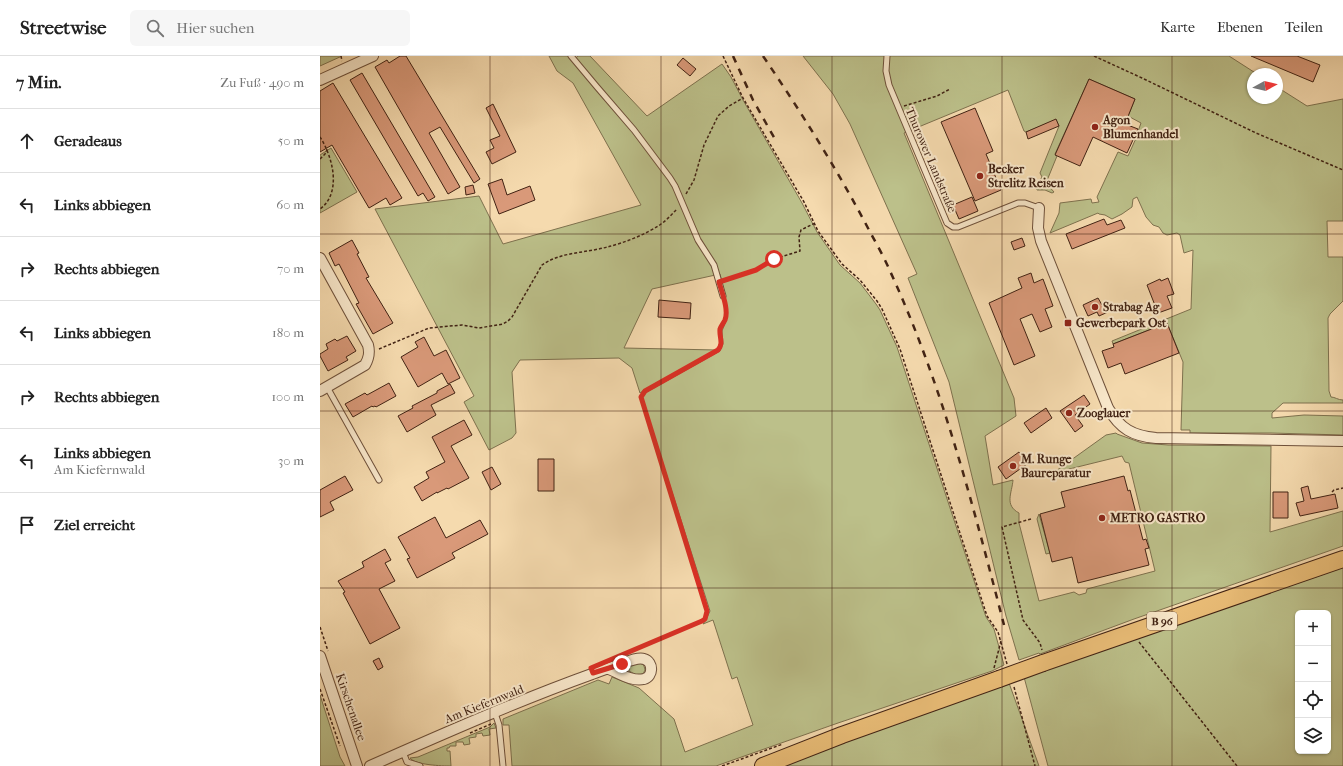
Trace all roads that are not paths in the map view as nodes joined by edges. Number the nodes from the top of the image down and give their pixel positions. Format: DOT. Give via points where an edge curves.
graph roads {
  1 [pos="373,56"];
  2 [pos="571,56"];
  3 [pos="886,56"];
  4 [pos="320,80"];
  5 [pos="1039,208"];
  6 [pos="320,258"];
  7 [pos="723,296"];
  8 [pos="324,389"];
  9 [pos="1343,440"];
  10 [pos="379,480"];
  11 [pos="1343,559"];
  12 [pos="320,656"];
  13 [pos="609,669"];
  14 [pos="497,716"];
  15 [pos="403,752"];
  16 [pos="357,766"];
  17 [pos="370,766"];
  18 [pos="420,766"];
  19 [pos="503,766"];
  20 [pos="763,766"];
  1 -- 4 [label="street"];
  2 -- 7 [label="lane" via="634,130 670,178 698,240 714,264"];
  3 -- 5 [label="lane, Thurower Landstraße" via="889,85 950,226 958,227 1018,203"];
  5 -- 9 [label="street" via="1040,238 1105,401 1112,415 1123,427 1137,435 1156,438"];
  6 -- 8 [label="street" via="370,352 365,365"];
  8 -- 10 [label="lane"];
  11 -- 20 [label="main road, B 96, bridge" via="1132,632 1043,658 1004,676"];
  12 -- 16 [label="street, Kirschenallee"];
  13 -- 14 [label="street, Am Kiefernwald" via="593,673"];
  14 -- 15 [label="street, Am Kiefernwald"];
  14 -- 19 [label="lane"];
  15 -- 17 [label="street, Am Kiefernwald"];
  15 -- 18 [label="lane" via="407,762"];
}
